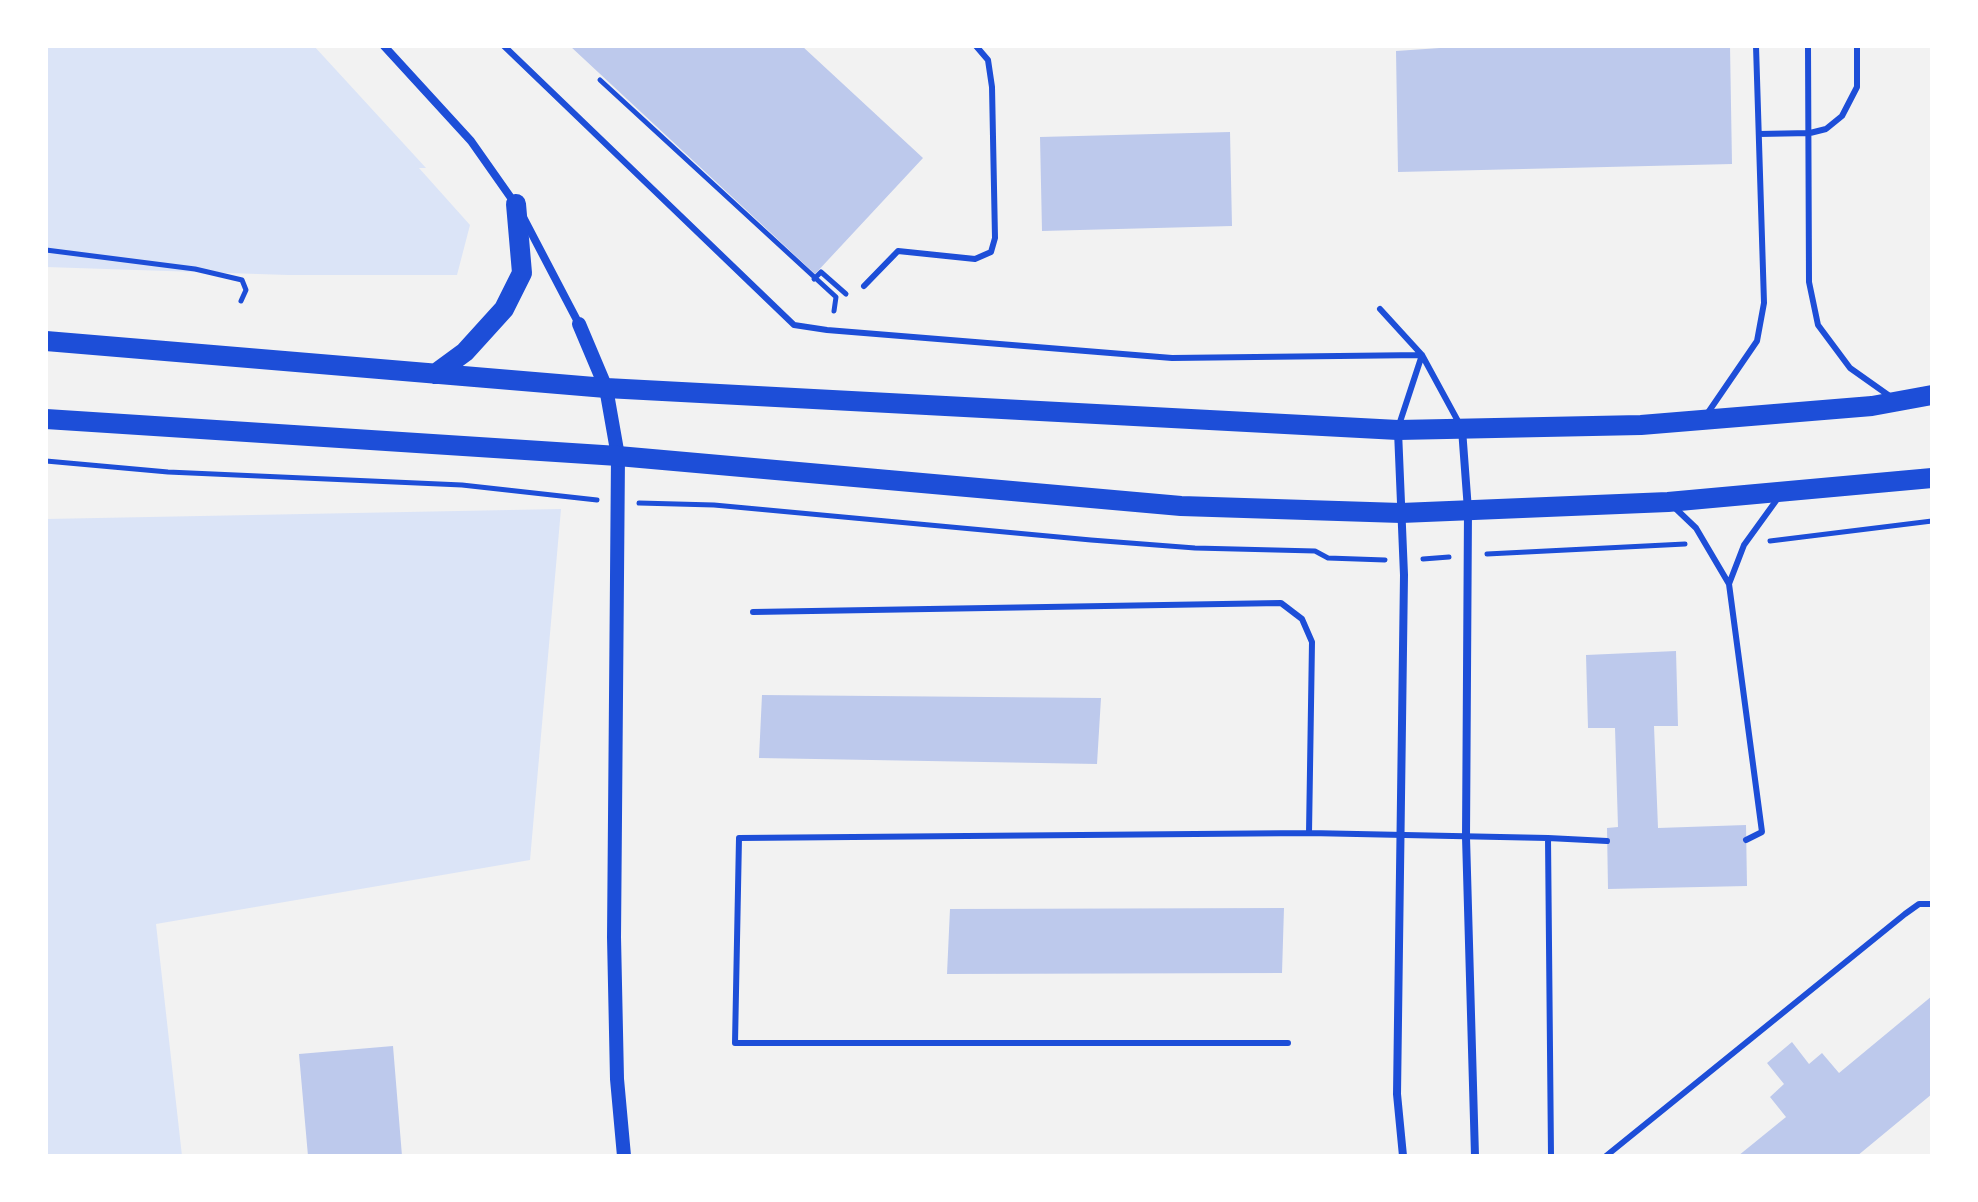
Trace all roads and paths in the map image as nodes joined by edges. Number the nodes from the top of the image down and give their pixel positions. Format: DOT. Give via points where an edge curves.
graph roads {
  1 [pos="384,46"];
  2 [pos="504,46"];
  3 [pos="976,46"];
  4 [pos="1756,46"];
  5 [pos="1808,46"];
  6 [pos="1857,46"];
  7 [pos="600,80"];
  8 [pos="1810,133"];
  9 [pos="1759,134"];
  10 [pos="516,204"];
  11 [pos="46,250"];
  12 [pos="814,279"];
  13 [pos="864,286"];
  14 [pos="852,300"];
  15 [pos="241,301"];
  16 [pos="1380,309"];
  17 [pos="579,324"];
  18 [pos="827,330"];
  19 [pos="46,341"];
  20 [pos="1422,355"];
  21 [pos="435,374"];
  22 [pos="606,388"];
  23 [pos="1932,395"];
  24 [pos="1897,402"];
  25 [pos="46,419"];
  26 [pos="1703,420"];
  27 [pos="1462,429"];
  28 [pos="1398,430"];
  29 [pos="618,456"];
  30 [pos="46,461"];
  31 [pos="1932,478"];
  32 [pos="1783,492"];
  33 [pos="617,502"];
  34 [pos="1668,502"];
  35 [pos="1468,510"];
  36 [pos="1401,513"];
  37 [pos="1932,521"];
  38 [pos="1706,542"];
  39 [pos="1744,545"];
  40 [pos="1468,555"];
  41 [pos="1403,560"];
  42 [pos="1729,584"];
  43 [pos="753,612"];
  44 [pos="1309,833"];
  45 [pos="1401,837"];
  46 [pos="1466,837"];
  47 [pos="1548,838"];
  48 [pos="1746,840"];
  49 [pos="1607,841"];
  50 [pos="1932,904"];
  51 [pos="1288,1043"];
  52 [pos="624,1156"];
  53 [pos="1403,1156"];
  54 [pos="1475,1156"];
  55 [pos="1551,1156"];
  56 [pos="1606,1156"];
  1 -- 10 [label="street" via="471,141"];
  2 -- 18 [label="lane" via="794,325"];
  3 -- 13 [label="lane" via="988,60 992,87 991,252 975,259 898,251"];
  4 -- 9 [label="lane"];
  5 -- 8 [label="lane"];
  6 -- 8 [label="lane" via="1857,87 1842,116"];
  7 -- 12 [label="path"];
  8 -- 9 [label="lane"];
  8 -- 24 [label="lane" via="1809,282 1818,325 1850,368"];
  9 -- 26 [label="lane" via="1764,303 1757,341"];
  10 -- 17 [label="street"];
  10 -- 21 [label="main road" via="522,273 504,309 465,352"];
  11 -- 15 [label="path" via="242,280 246,290"];
  12 -- 14 [label="path" via="821,272"];
  12 -- 18 [label="path" via="836,297"];
  16 -- 20 [label="lane"];
  17 -- 22 [label="street"];
  18 -- 20 [label="lane" via="1172,358"];
  19 -- 21 [label="main road"];
  20 -- 27 [label="lane"];
  20 -- 28 [label="lane"];
  21 -- 22 [label="main road"];
  22 -- 28 [label="main road"];
  22 -- 29 [label="street"];
  23 -- 24 [label="main road"];
  24 -- 26 [label="main road"];
  25 -- 29 [label="main road"];
  26 -- 27 [label="main road"];
  27 -- 28 [label="main road"];
  27 -- 35 [label="street"];
  28 -- 36 [label="street"];
  29 -- 33 [label="street"];
  29 -- 36 [label="main road" via="1181,506"];
  30 -- 33 [label="path" via="462,485"];
  31 -- 32 [label="main road"];
  32 -- 34 [label="main road"];
  32 -- 39 [label="lane"];
  33 -- 41 [label="path" via="714,505 1091,540"];
  33 -- 52 [label="street" via="614,937"];
  34 -- 35 [label="main road"];
  34 -- 38 [label="lane"];
  35 -- 36 [label="main road"];
  35 -- 40 [label="street"];
  36 -- 41 [label="street"];
  37 -- 39 [label="path"];
  38 -- 40 [label="path"];
  38 -- 42 [label="lane"];
  39 -- 42 [label="lane"];
  40 -- 41 [label="path"];
  40 -- 46 [label="street"];
  41 -- 45 [label="street"];
  42 -- 48 [label="lane" via="1762,832"];
  43 -- 44 [label="lane" via="1281,603 1302,619 1312,642"];
  44 -- 45 [label="lane"];
  44 -- 51 [label="lane" via="739,838 735,1043"];
  45 -- 46 [label="lane"];
  45 -- 53 [label="street" via="1397,1094"];
  46 -- 47 [label="lane"];
  46 -- 54 [label="street"];
  47 -- 49 [label="lane"];
  47 -- 55 [label="lane"];
  50 -- 56 [label="lane" via="1919,904 1905,914"];
}
